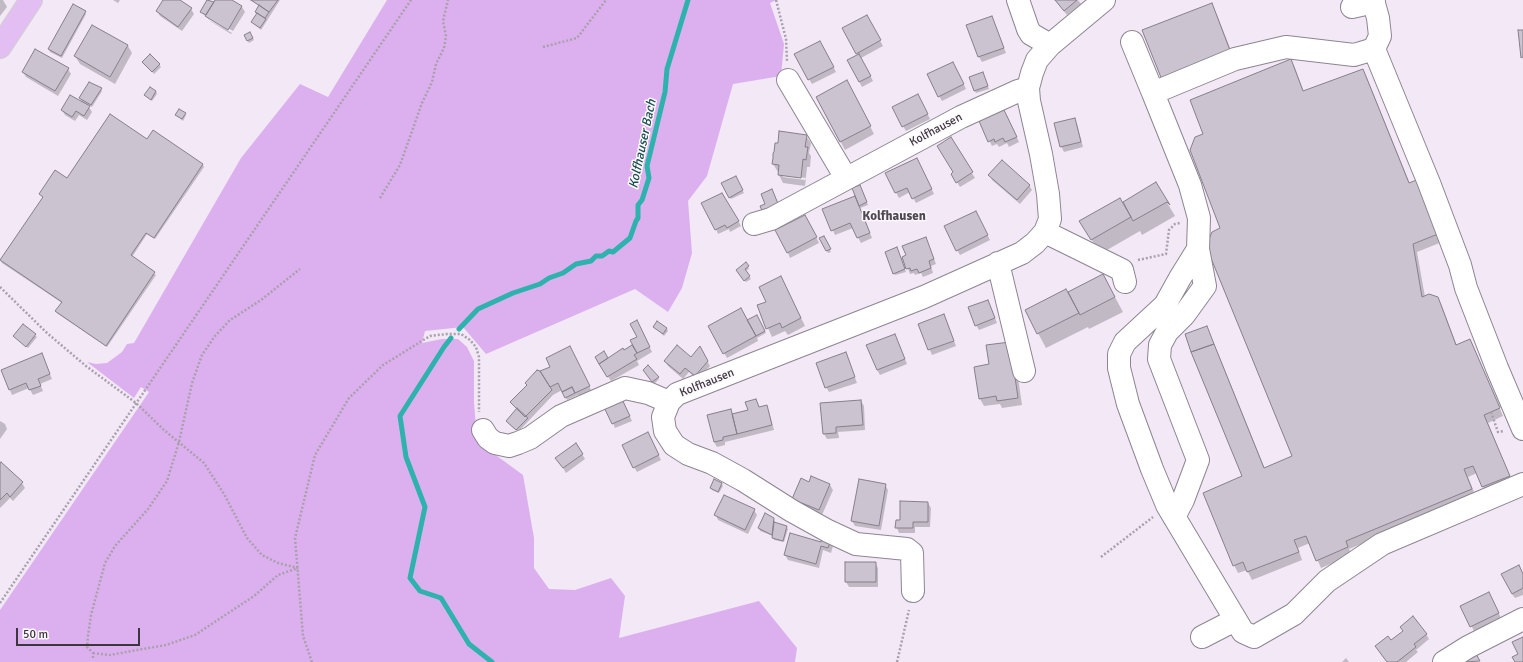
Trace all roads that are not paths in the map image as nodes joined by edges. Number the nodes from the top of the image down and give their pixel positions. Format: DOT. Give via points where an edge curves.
graph roads {
  1 [pos="31,0"];
  2 [pos="1018,0"];
  3 [pos="1104,0"];
  4 [pos="1373,1"];
  5 [pos="1352,7"];
  6 [pos="1132,42"];
  7 [pos="1050,44"];
  8 [pos="0,47"];
  9 [pos="1374,49"];
  10 [pos="788,80"];
  11 [pos="1028,88"];
  12 [pos="1153,93"];
  13 [pos="846,178"];
  14 [pos="754,224"];
  15 [pos="1045,232"];
  16 [pos="1198,249"];
  17 [pos="998,263"];
  18 [pos="1123,276"];
  19 [pos="1024,371"];
  20 [pos="670,402"];
  21 [pos="1523,429"];
  22 [pos="483,430"];
  23 [pos="1523,484"];
  24 [pos="1174,516"];
  25 [pos="913,592"];
  26 [pos="1523,618"];
  27 [pos="1235,620"];
  28 [pos="1202,637"];
  29 [pos="1444,662"];
  1 -- 8 [label="main road"];
  2 -- 7 [label="street" via="1028,29"];
  3 -- 7 [label="street"];
  4 -- 5 [label="street"];
  4 -- 9 [label="street" via="1380,36"];
  6 -- 12 [label="street"];
  7 -- 11 [label="street" via="1037,60"];
  9 -- 12 [label="street" via="1354,55 1286,47 1235,59"];
  9 -- 21 [label="street" via="1429,183 1466,288"];
  10 -- 13 [label="street"];
  11 -- 13 [label="street, Kolfhausen" via="961,117"];
  11 -- 15 [label="street" via="1048,194 1050,219"];
  12 -- 16 [label="street" via="1190,185 1199,218"];
  13 -- 14 [label="street, Kolfhausen" via="771,219"];
  15 -- 17 [label="street, Kolfhausen" via="1022,253"];
  15 -- 18 [label="street"];
  16 -- 24 [label="street" via="1205,286 1184,315 1167,332 1160,345 1159,359 1198,460"];
  16 -- 24 [label="street" via="1165,305 1125,342 1119,354 1119,368 1128,404 1152,470"];
  17 -- 19 [label="street"];
  17 -- 20 [label="street, Kolfhausen" via="924,297 677,394"];
  20 -- 22 [label="street" via="648,393 625,388 561,416 518,444 509,446 495,443"];
  20 -- 25 [label="street, Kolfhausen" via="663,418 665,431 674,445 744,480 792,511 856,544 907,549 912,553"];
  23 -- 27 [label="street" via="1382,544 1327,581 1294,614 1254,637 1243,632"];
  24 -- 27 [label="street"];
  26 -- 29 [label="street"];
  27 -- 28 [label="street"];
}
